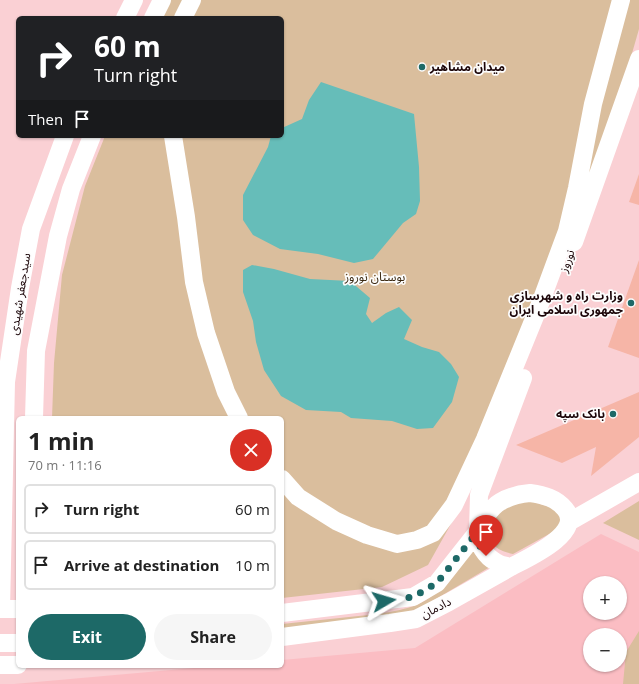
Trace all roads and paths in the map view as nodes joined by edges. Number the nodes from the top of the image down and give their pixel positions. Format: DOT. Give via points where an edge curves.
graph roads {
  1 [pos="134,0"];
  2 [pos="162,0"];
  3 [pos="192,0"];
  4 [pos="621,0"];
  5 [pos="126,16"];
  6 [pos="153,16"];
  7 [pos="184,16"];
  8 [pos="639,59"];
  9 [pos="64,138"];
  10 [pos="91,138"];
  11 [pos="173,138"];
  12 [pos="11,350"];
  13 [pos="36,351"];
  14 [pos="34,416"];
  15 [pos="238,416"];
  16 [pos="2,424"];
  17 [pos="284,481"];
  18 [pos="639,482"];
  19 [pos="569,522"];
  20 [pos="478,531"];
  21 [pos="511,567"];
  22 [pos="16,609"];
  23 [pos="284,613"];
  24 [pos="284,637"];
  25 [pos="0,643"];
  26 [pos="16,643"];
  27 [pos="0,665"];
  28 [pos="16,665"];
  1 -- 5 [label="street"];
  2 -- 6 [label="street"];
  3 -- 7 [label="street"];
  4 -- 17 [label="street" via="593,104 567,231 486,439 454,505 433,533 417,540 397,544 367,535 336,521 298,497"];
  8 -- 20 [label="street, نوروز" via="479,495"];
  9 -- 12 [label="street, سیدجعفر شهیدی" via="31,230"];
  10 -- 13 [label="street, سیدجعفر شهیدی" via="71,189 58,236"];
  11 -- 15 [label="street" via="194,282 206,333 226,392"];
  12 -- 13 [label="street"];
  12 -- 16 [label="street, سیدجعفر شهیدی"];
  13 -- 14 [label="street, سیدجعفر شهیدی"];
  16 -- 22 [label="street, سیدجعفر شهیدی" via="1,609"];
  18 -- 19 [label="street"];
  19 -- 20 [label="street" via="568,513 553,499 530,493 518,494 499,502 486,516"];
  19 -- 21 [label="street" via="566,532 553,543"];
  20 -- 21 [label="street" via="480,546 486,556"];
  20 -- 23 [label="street, دادمان" via="437,583 413,597"];
  21 -- 24 [label="street, دادمان" via="416,618"];
  25 -- 26 [label="street"];
  27 -- 28 [label="street"];
}
